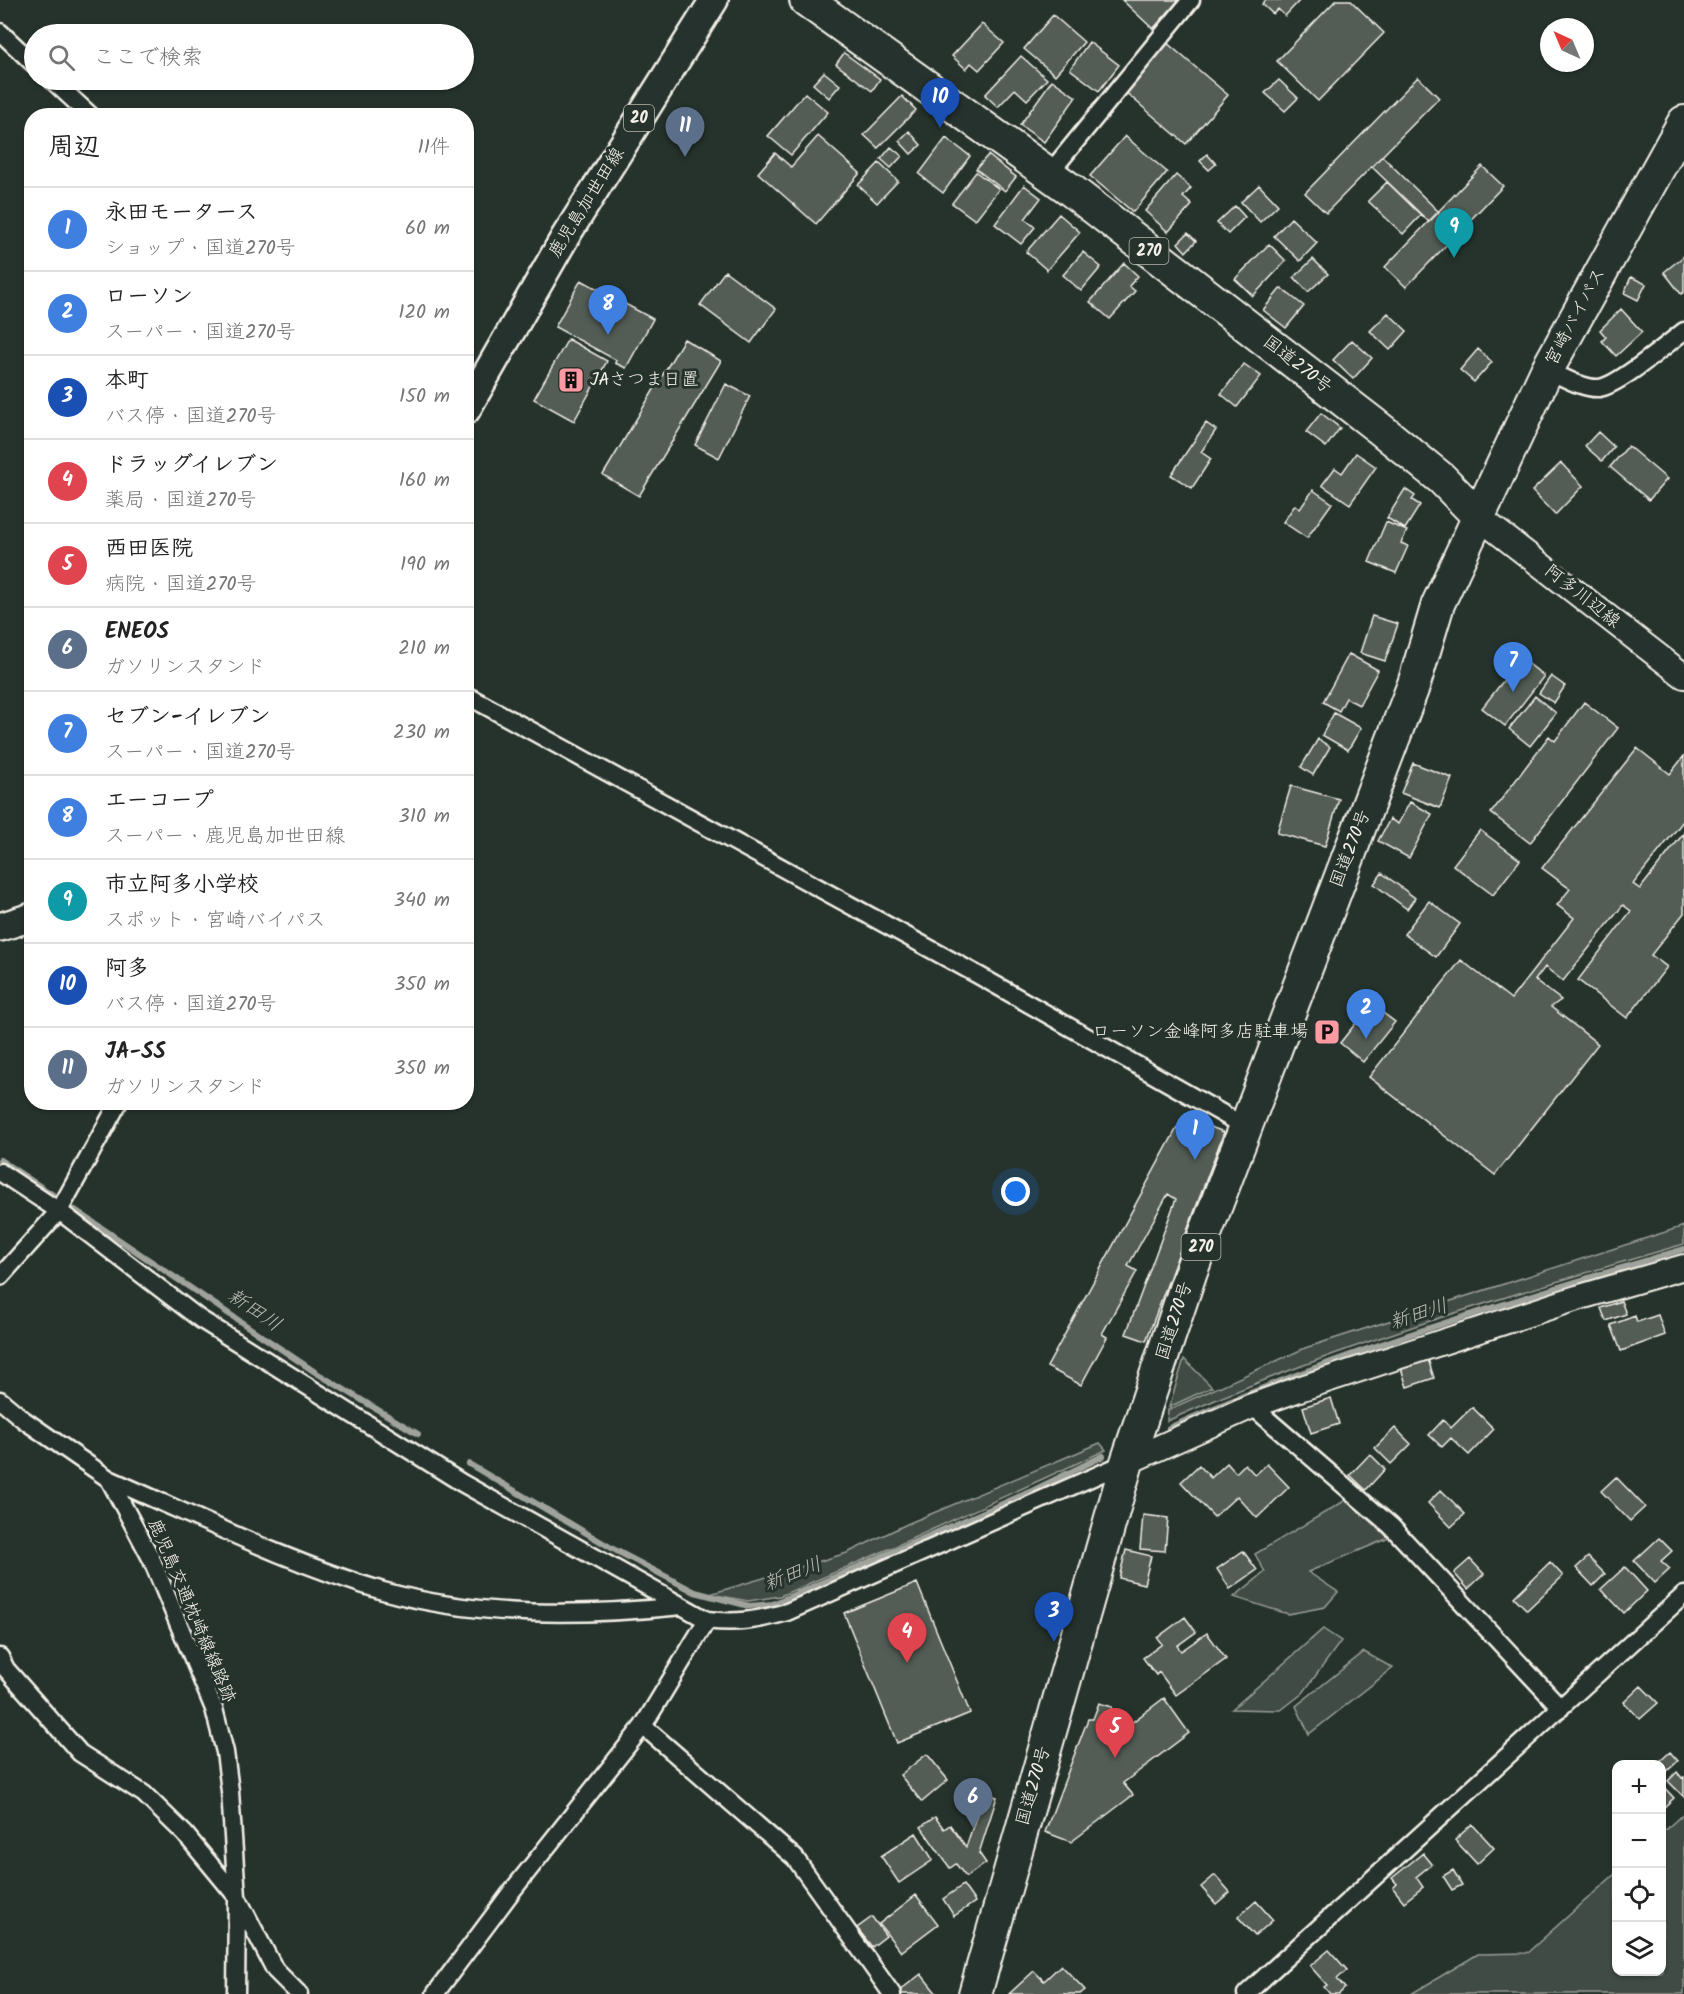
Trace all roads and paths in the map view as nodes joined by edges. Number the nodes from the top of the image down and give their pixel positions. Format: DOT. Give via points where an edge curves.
graph roads {
  1 [pos="714,0"];
  2 [pos="806,0"];
  3 [pos="1191,0"];
  4 [pos="0,32"];
  5 [pos="24,55"];
  6 [pos="63,90"];
  7 [pos="82,108"];
  8 [pos="1684,122"];
  9 [pos="1049,174"];
  10 [pos="1684,331"];
  11 [pos="1546,370"];
  12 [pos="474,396"];
  13 [pos="1480,518"];
  14 [pos="1684,676"];
  15 [pos="474,699"];
  16 [pos="24,920"];
  17 [pos="0,927"];
  18 [pos="115,1110"];
  19 [pos="1246,1127"];
  20 [pos="0,1172"];
  21 [pos="59,1211"];
  22 [pos="1684,1267"];
  23 [pos="0,1276"];
  24 [pos="0,1400"];
  25 [pos="1252,1406"];
  26 [pos="1127,1462"];
  27 [pos="109,1479"];
  28 [pos="1684,1595"];
  29 [pos="682,1606"];
  30 [pos="707,1620"];
  31 [pos="0,1657"];
  32 [pos="1561,1708"];
  33 [pos="643,1726"];
  34 [pos="237,1897"];
  35 [pos="236,1994"];
  36 [pos="299,1994"];
  37 [pos="435,1994"];
  38 [pos="892,1994"];
  39 [pos="975,1994"];
  40 [pos="1246,1994"];
  1 -- 12 [label="main road, 鹿児島加世田線 / 20" via="565,237"];
  2 -- 9 [label="highway, 国道270号 / 270"];
  3 -- 9 [label="street"];
  4 -- 5 [label="street"];
  6 -- 7 [label="street"];
  8 -- 11 [label="highway, 宮崎バイパス / 270"];
  9 -- 13 [label="highway, 国道270号 / 270" via="1442,479"];
  10 -- 11 [label="street" via="1602,388 1588,387"];
  11 -- 13 [label="highway, 宮崎バイパス / 270"];
  13 -- 14 [label="street, 阿多川辺線"];
  13 -- 19 [label="highway, 国道270号 / 270" via="1438,604 1414,684"];
  15 -- 19 [label="street" via="978,975"];
  16 -- 17 [label="main road"];
  18 -- 21 [label="street"];
  19 -- 26 [label="highway, 国道270号 / 270" via="1191,1271"];
  20 -- 21 [label="street"];
  21 -- 23 [label="street"];
  21 -- 29 [label="street" via="200,1319 462,1483"];
  22 -- 25 [label="street" via="1523,1315"];
  24 -- 27 [label="street, 鹿児島交通枕崎線線路跡"];
  25 -- 26 [label="street"];
  25 -- 32 [label="street" via="1391,1526"];
  26 -- 30 [label="street" via="787,1612 752,1622"];
  26 -- 39 [label="highway, 国道270号 / 270"];
  27 -- 29 [label="street" via="313,1567 385,1591 454,1605 519,1611"];
  27 -- 34 [label="street, 鹿児島交通枕崎線線路跡" via="152,1558 213,1709 229,1781"];
  28 -- 32 [label="street"];
  29 -- 30 [label="street"];
  30 -- 33 [label="street"];
  31 -- 34 [label="street" via="6,1669 80,1753 144,1794 185,1834"];
  32 -- 40 [label="street"];
  33 -- 37 [label="street"];
  33 -- 38 [label="street" via="795,1858"];
  34 -- 35 [label="street, 鹿児島交通枕崎線線路跡"];
  34 -- 36 [label="street" via="275,1970"];
}
